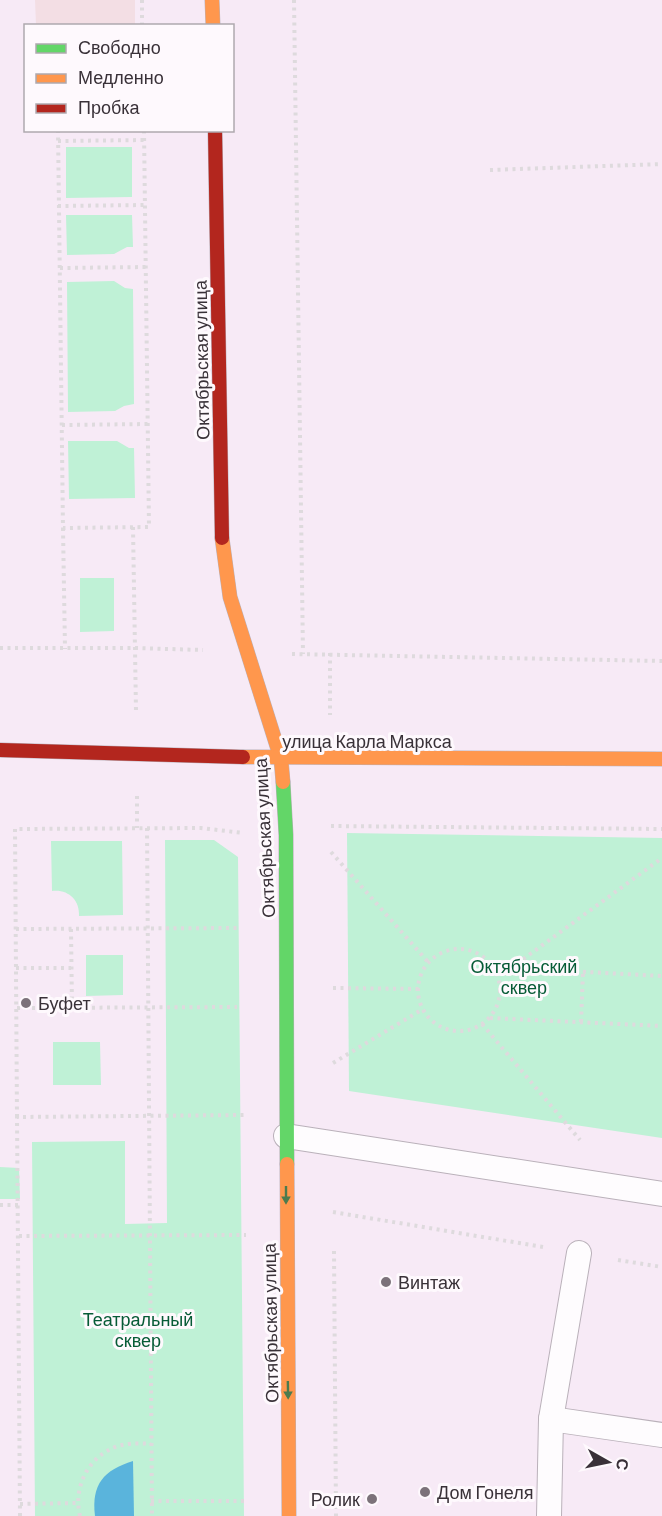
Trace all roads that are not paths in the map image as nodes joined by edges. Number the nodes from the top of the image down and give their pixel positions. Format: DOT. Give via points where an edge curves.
graph roads {
  1 [pos="212,0"];
  2 [pos="213,24"];
  3 [pos="214,132"];
  4 [pos="0,750"];
  5 [pos="281,759"];
  6 [pos="662,759"];
  7 [pos="287,1126"];
  8 [pos="662,1194"];
  9 [pos="579,1253"];
  10 [pos="551,1419"];
  11 [pos="662,1435"];
  12 [pos="289,1516"];
  13 [pos="549,1516"];
  1 -- 2 [label="main road"];
  3 -- 5 [label="main road, Октябрьская улица" via="222,540 230,597"];
  4 -- 5 [label="main road, улица Карла Маркса"];
  5 -- 6 [label="main road, улица Карла Маркса"];
  5 -- 7 [label="main road, Октябрьская улица" via="286,836"];
  7 -- 8 [label="lane"];
  7 -- 12 [label="main road, Октябрьская улица, one-way"];
  9 -- 10 [label="lane"];
  10 -- 11 [label="lane"];
  10 -- 13 [label="lane"];
}
